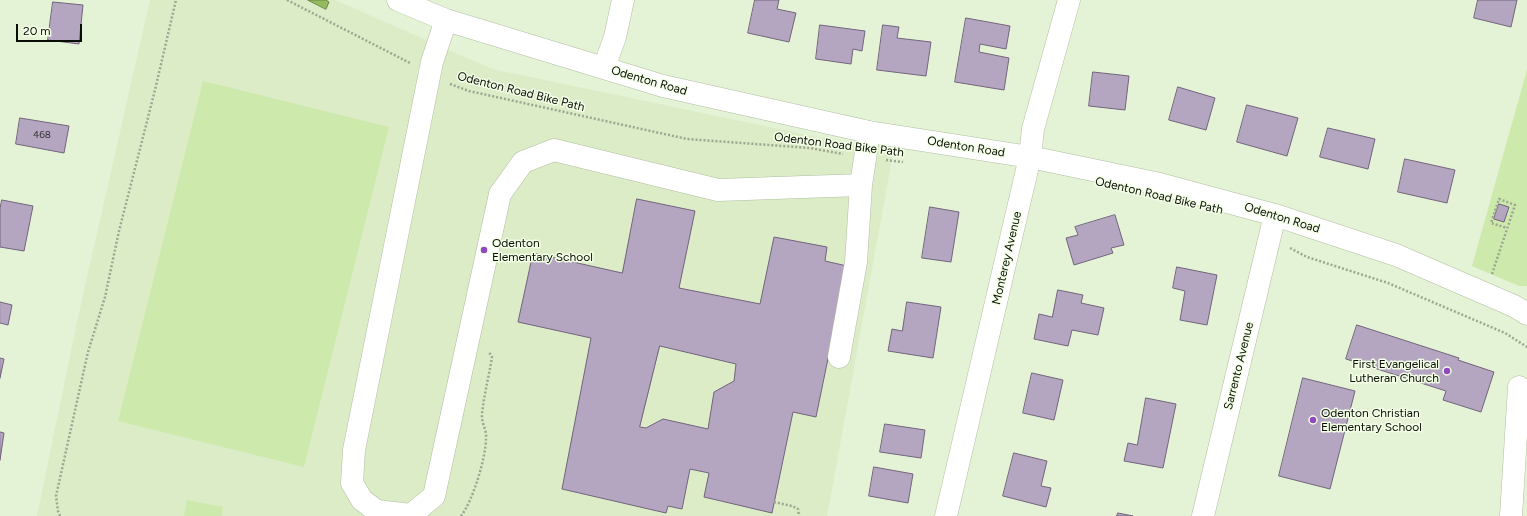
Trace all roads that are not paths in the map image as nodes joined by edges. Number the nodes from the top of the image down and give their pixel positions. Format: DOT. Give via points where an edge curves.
graph roads {
  1 [pos="398,0"];
  2 [pos="623,0"];
  3 [pos="1069,0"];
  4 [pos="446,20"];
  5 [pos="604,68"];
  6 [pos="869,132"];
  7 [pos="1030,157"];
  8 [pos="861,185"];
  9 [pos="1275,215"];
  10 [pos="1527,314"];
  11 [pos="839,357"];
  12 [pos="1519,387"];
  13 [pos="1517,507"];
  14 [pos="946,516"];
  15 [pos="1203,516"];
  1 -- 4 [label="street, Odenton Road"];
  2 -- 5 [label="street" via="615,37"];
  3 -- 7 [label="street, Monterey Avenue" via="1032,129"];
  4 -- 5 [label="street, Odenton Road"];
  4 -- 8 [label="street" via="430,73 354,450 352,483 362,500 377,511 411,515 434,496 500,194 523,162 554,150 718,190"];
  5 -- 6 [label="street, Odenton Road" via="663,86"];
  6 -- 7 [label="street, Odenton Road"];
  6 -- 8 [label="street"];
  7 -- 9 [label="street, Odenton Road" via="1160,184"];
  7 -- 14 [label="street, Monterey Avenue"];
  8 -- 11 [label="street" via="856,262"];
  9 -- 10 [label="street, Odenton Road" via="1396,255"];
  9 -- 15 [label="street, Sarrento Avenue"];
  12 -- 13 [label="street"];
}
